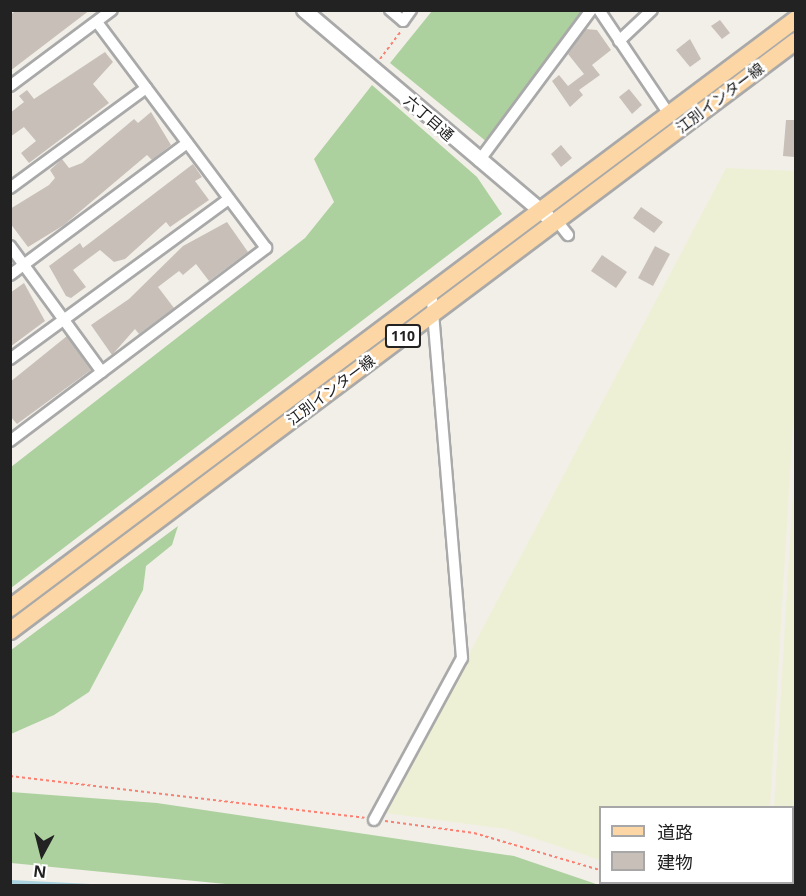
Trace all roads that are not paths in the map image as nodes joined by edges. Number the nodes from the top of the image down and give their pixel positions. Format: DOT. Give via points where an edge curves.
graph roads {
  1 [pos="112,10"];
  2 [pos="304,10"];
  3 [pos="390,10"];
  4 [pos="411,10"];
  5 [pos="591,10"];
  6 [pos="599,10"];
  7 [pos="652,10"];
  8 [pos="795,19"];
  9 [pos="97,22"];
  10 [pos="619,41"];
  11 [pos="795,41"];
  12 [pos="10,86"];
  13 [pos="146,87"];
  14 [pos="669,114"];
  15 [pos="187,143"];
  16 [pos="479,161"];
  17 [pos="10,188"];
  18 [pos="229,200"];
  19 [pos="538,212"];
  20 [pos="557,220"];
  21 [pos="568,235"];
  22 [pos="10,246"];
  23 [pos="24,265"];
  24 [pos="10,275"];
  25 [pos="431,292"];
  26 [pos="432,315"];
  27 [pos="64,319"];
  28 [pos="10,359"];
  29 [pos="102,372"];
  30 [pos="10,441"];
  31 [pos="10,608"];
  32 [pos="10,631"];
  33 [pos="374,820"];
  1 -- 9 [label="street"];
  2 -- 16 [label="street, 六丁目通"];
  3 -- 4 [label="street" via="403,21"];
  5 -- 16 [label="street"];
  6 -- 10 [label="street"];
  7 -- 10 [label="street"];
  8 -- 14 [label="main road, 江別インター線 / 110"];
  9 -- 12 [label="street"];
  9 -- 13 [label="street"];
  10 -- 14 [label="street"];
  11 -- 20 [label="main road, 江別インター線 / 110"];
  13 -- 15 [label="street"];
  13 -- 17 [label="street"];
  14 -- 19 [label="main road, 江別インター線 / 110"];
  15 -- 18 [label="street"];
  15 -- 23 [label="street"];
  16 -- 19 [label="street, 六丁目通"];
  18 -- 27 [label="street"];
  18 -- 29 [label="street" via="266,248"];
  19 -- 20 [label="street, 六丁目通"];
  19 -- 25 [label="main road, 江別インター線 / 110"];
  20 -- 21 [label="street"];
  20 -- 26 [label="main road, 江別インター線 / 110"];
  22 -- 23 [label="street"];
  23 -- 24 [label="street"];
  23 -- 27 [label="street"];
  25 -- 26 [label="street"];
  25 -- 31 [label="main road, 江別インター線 / 110"];
  26 -- 32 [label="main road, 江別インター線 / 110"];
  26 -- 33 [label="street" via="462,657"];
  27 -- 28 [label="street"];
  27 -- 29 [label="street"];
  29 -- 30 [label="street"];
}
